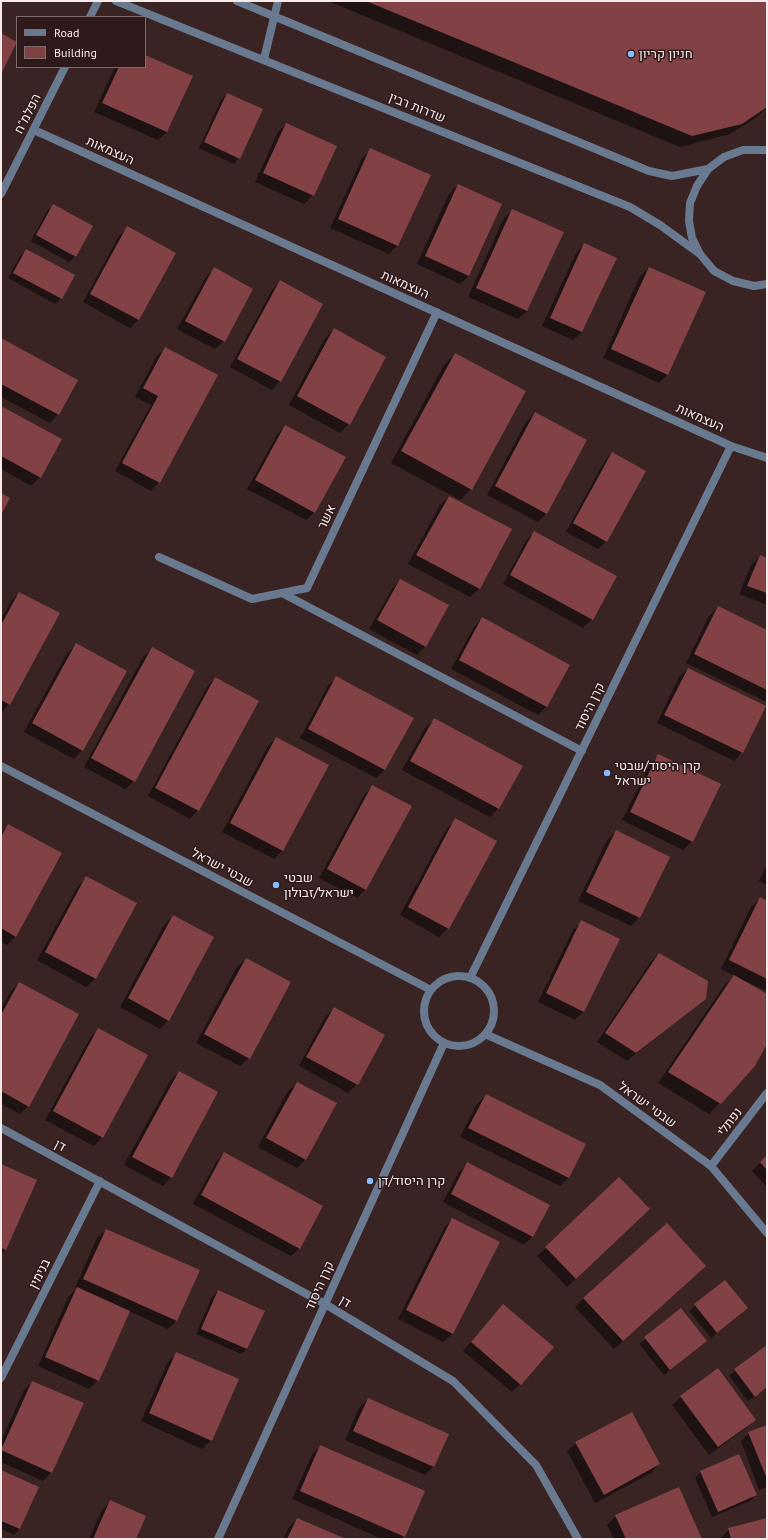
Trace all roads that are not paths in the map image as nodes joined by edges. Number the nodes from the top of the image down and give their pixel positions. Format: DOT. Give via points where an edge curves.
graph roads {
  1 [pos="98,1"];
  2 [pos="116,1"];
  3 [pos="237,1"];
  4 [pos="278,1"];
  5 [pos="90,16"];
  6 [pos="275,17"];
  7 [pos="264,60"];
  8 [pos="65,68"];
  9 [pos="34,130"];
  10 [pos="766,147"];
  11 [pos="708,169"];
  12 [pos="1,194"];
  13 [pos="700,254"];
  14 [pos="767,284"];
  15 [pos="437,312"];
  16 [pos="731,446"];
  17 [pos="767,458"];
  18 [pos="159,557"];
  19 [pos="282,593"];
  20 [pos="582,751"];
  21 [pos="2,768"];
  22 [pos="470,978"];
  23 [pos="431,990"];
  24 [pos="485,1034"];
  25 [pos="444,1043"];
  26 [pos="767,1093"];
  27 [pos="1,1128"];
  28 [pos="711,1166"];
  29 [pos="100,1181"];
  30 [pos="767,1233"];
  31 [pos="326,1304"];
  32 [pos="1,1378"];
  33 [pos="218,1539"];
  34 [pos="578,1539"];
  1 -- 5 [label="street"];
  2 -- 7 [label="street, שדרות רבין"];
  3 -- 6 [label="street"];
  4 -- 6 [label="street"];
  6 -- 7 [label="street"];
  6 -- 11 [label="street" via="649,171 672,176"];
  7 -- 13 [label="street, שדרות רבין" via="630,207"];
  8 -- 9 [label="street, הפלמ\"ח"];
  9 -- 12 [label="street, הפלמ\"ח"];
  9 -- 15 [label="street, העצמאות"];
  10 -- 11 [label="street" via="744,150 724,157"];
  11 -- 13 [label="street" via="690,203 688,220 692,238"];
  13 -- 14 [label="street" via="714,270 733,281 754,286"];
  15 -- 16 [label="street, העצמאות"];
  15 -- 19 [label="street, אשר" via="307,588"];
  16 -- 17 [label="street, העצמאות"];
  16 -- 20 [label="street, קרן היסוד"];
  18 -- 19 [label="street, אשר" via="252,600"];
  19 -- 20 [label="street"];
  20 -- 22 [label="street, קרן היסוד"];
  21 -- 23 [label="street, שבטי ישראל"];
  22 -- 23 [label="street" via="448,978"];
  22 -- 24 [label="street" via="488,992 493,1002 494,1013"];
  23 -- 25 [label="street" via="425,1004 425,1019 429,1029"];
  24 -- 25 [label="street" via="466,1045"];
  24 -- 28 [label="street, שבטי ישראל" via="600,1086"];
  25 -- 31 [label="street, קרן היסוד"];
  26 -- 28 [label="street, נפתלי"];
  27 -- 29 [label="street, דן"];
  28 -- 30 [label="street, שבטי ישראל"];
  29 -- 31 [label="street, דן"];
  29 -- 32 [label="street, בנימין"];
  31 -- 33 [label="street, קרן היסוד"];
  31 -- 34 [label="street, דן" via="453,1381 536,1465"];
}
